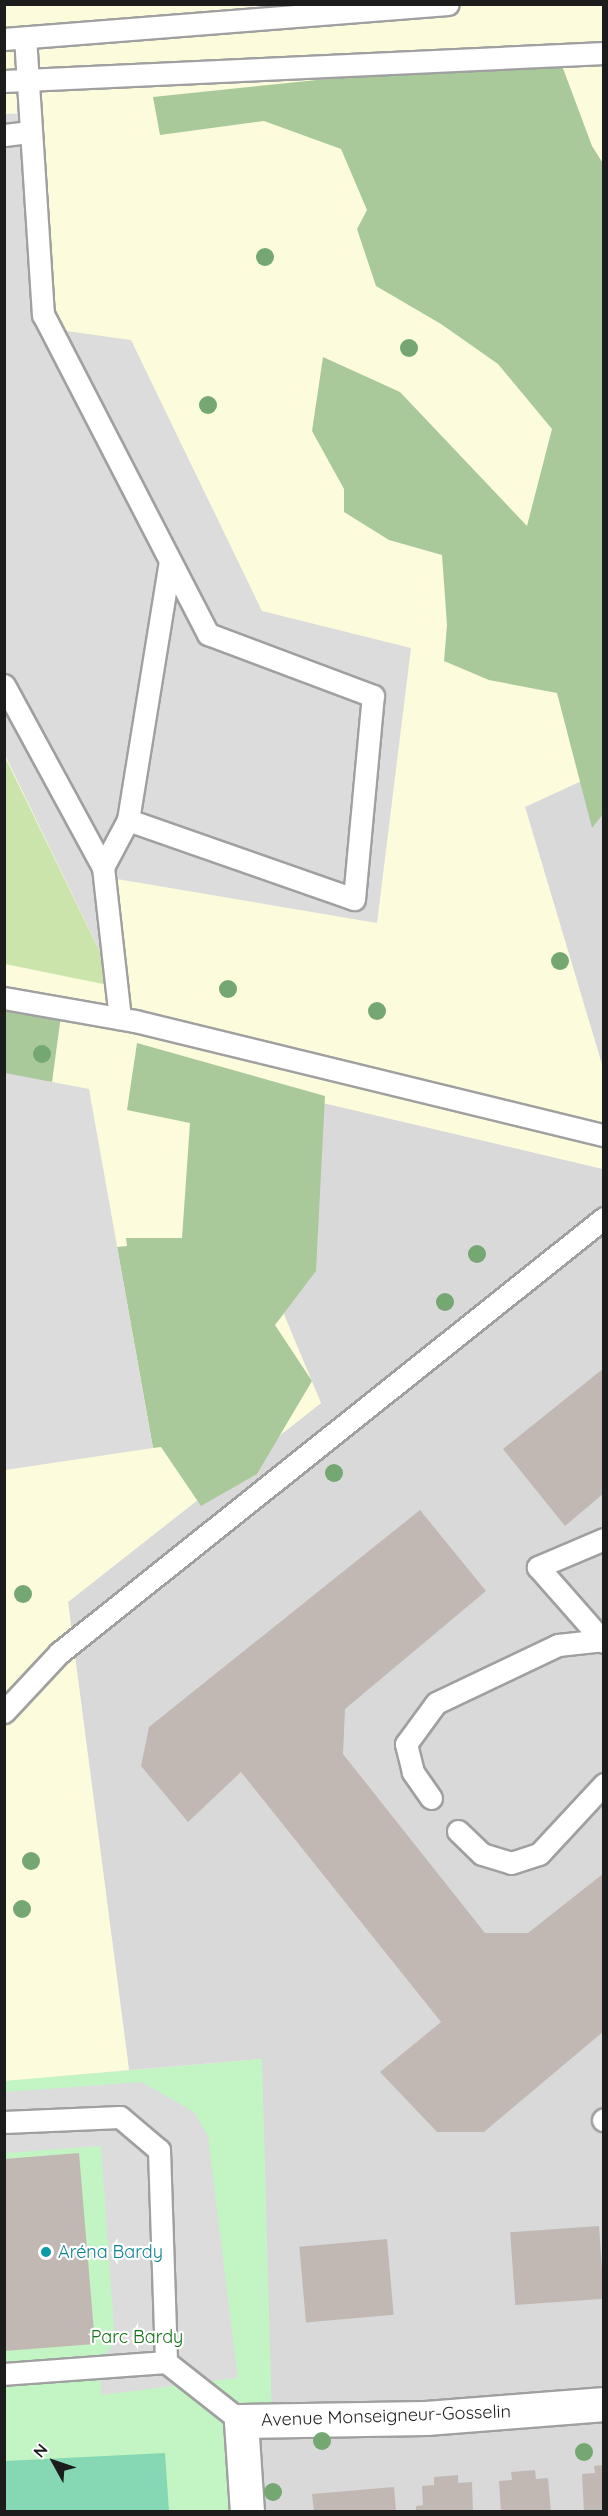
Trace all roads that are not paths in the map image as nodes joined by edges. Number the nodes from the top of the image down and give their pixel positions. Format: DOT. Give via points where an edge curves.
graph roads {
  1 [pos="448,4"];
  2 [pos="15,38"];
  3 [pos="603,53"];
  4 [pos="27,80"];
  5 [pos="4,81"];
  6 [pos="30,132"];
  7 [pos="4,135"];
  8 [pos="170,562"];
  9 [pos="4,685"];
  10 [pos="128,820"];
  11 [pos="103,867"];
  12 [pos="4,998"];
  13 [pos="120,1018"];
  14 [pos="603,1135"];
  15 [pos="603,1218"];
  16 [pos="603,1539"];
  17 [pos="603,1641"];
  18 [pos="4,1712"];
  19 [pos="603,1784"];
  20 [pos="431,1798"];
  21 [pos="458,1831"];
  22 [pos="4,2122"];
  23 [pos="166,2362"];
  24 [pos="4,2374"];
  25 [pos="603,2404"];
  26 [pos="241,2421"];
  27 [pos="247,2511"];
  1 -- 2 [label="lane"];
  2 -- 4 [label="lane"];
  3 -- 4 [label="lane"];
  4 -- 5 [label="lane"];
  4 -- 6 [label="lane"];
  6 -- 7 [label="lane"];
  6 -- 8 [label="lane" via="43,315"];
  8 -- 10 [label="lane"];
  8 -- 10 [label="lane" via="208,634 373,696 354,899"];
  9 -- 11 [label="lane"];
  10 -- 11 [label="lane"];
  11 -- 13 [label="lane"];
  12 -- 13 [label="lane"];
  13 -- 14 [label="lane"];
  15 -- 18 [label="lane" via="59,1653"];
  16 -- 17 [label="lane" via="538,1567"];
  17 -- 20 [label="lane" via="558,1645 436,1703 406,1744 413,1772"];
  19 -- 21 [label="lane" via="539,1854 511,1863 482,1854"];
  22 -- 23 [label="lane" via="120,2117 159,2150"];
  23 -- 24 [label="lane"];
  23 -- 26 [label="lane"];
  25 -- 26 [label="street, Avenue Monseigneur-Gosselin" via="426,2418"];
  26 -- 27 [label="street"];
}
